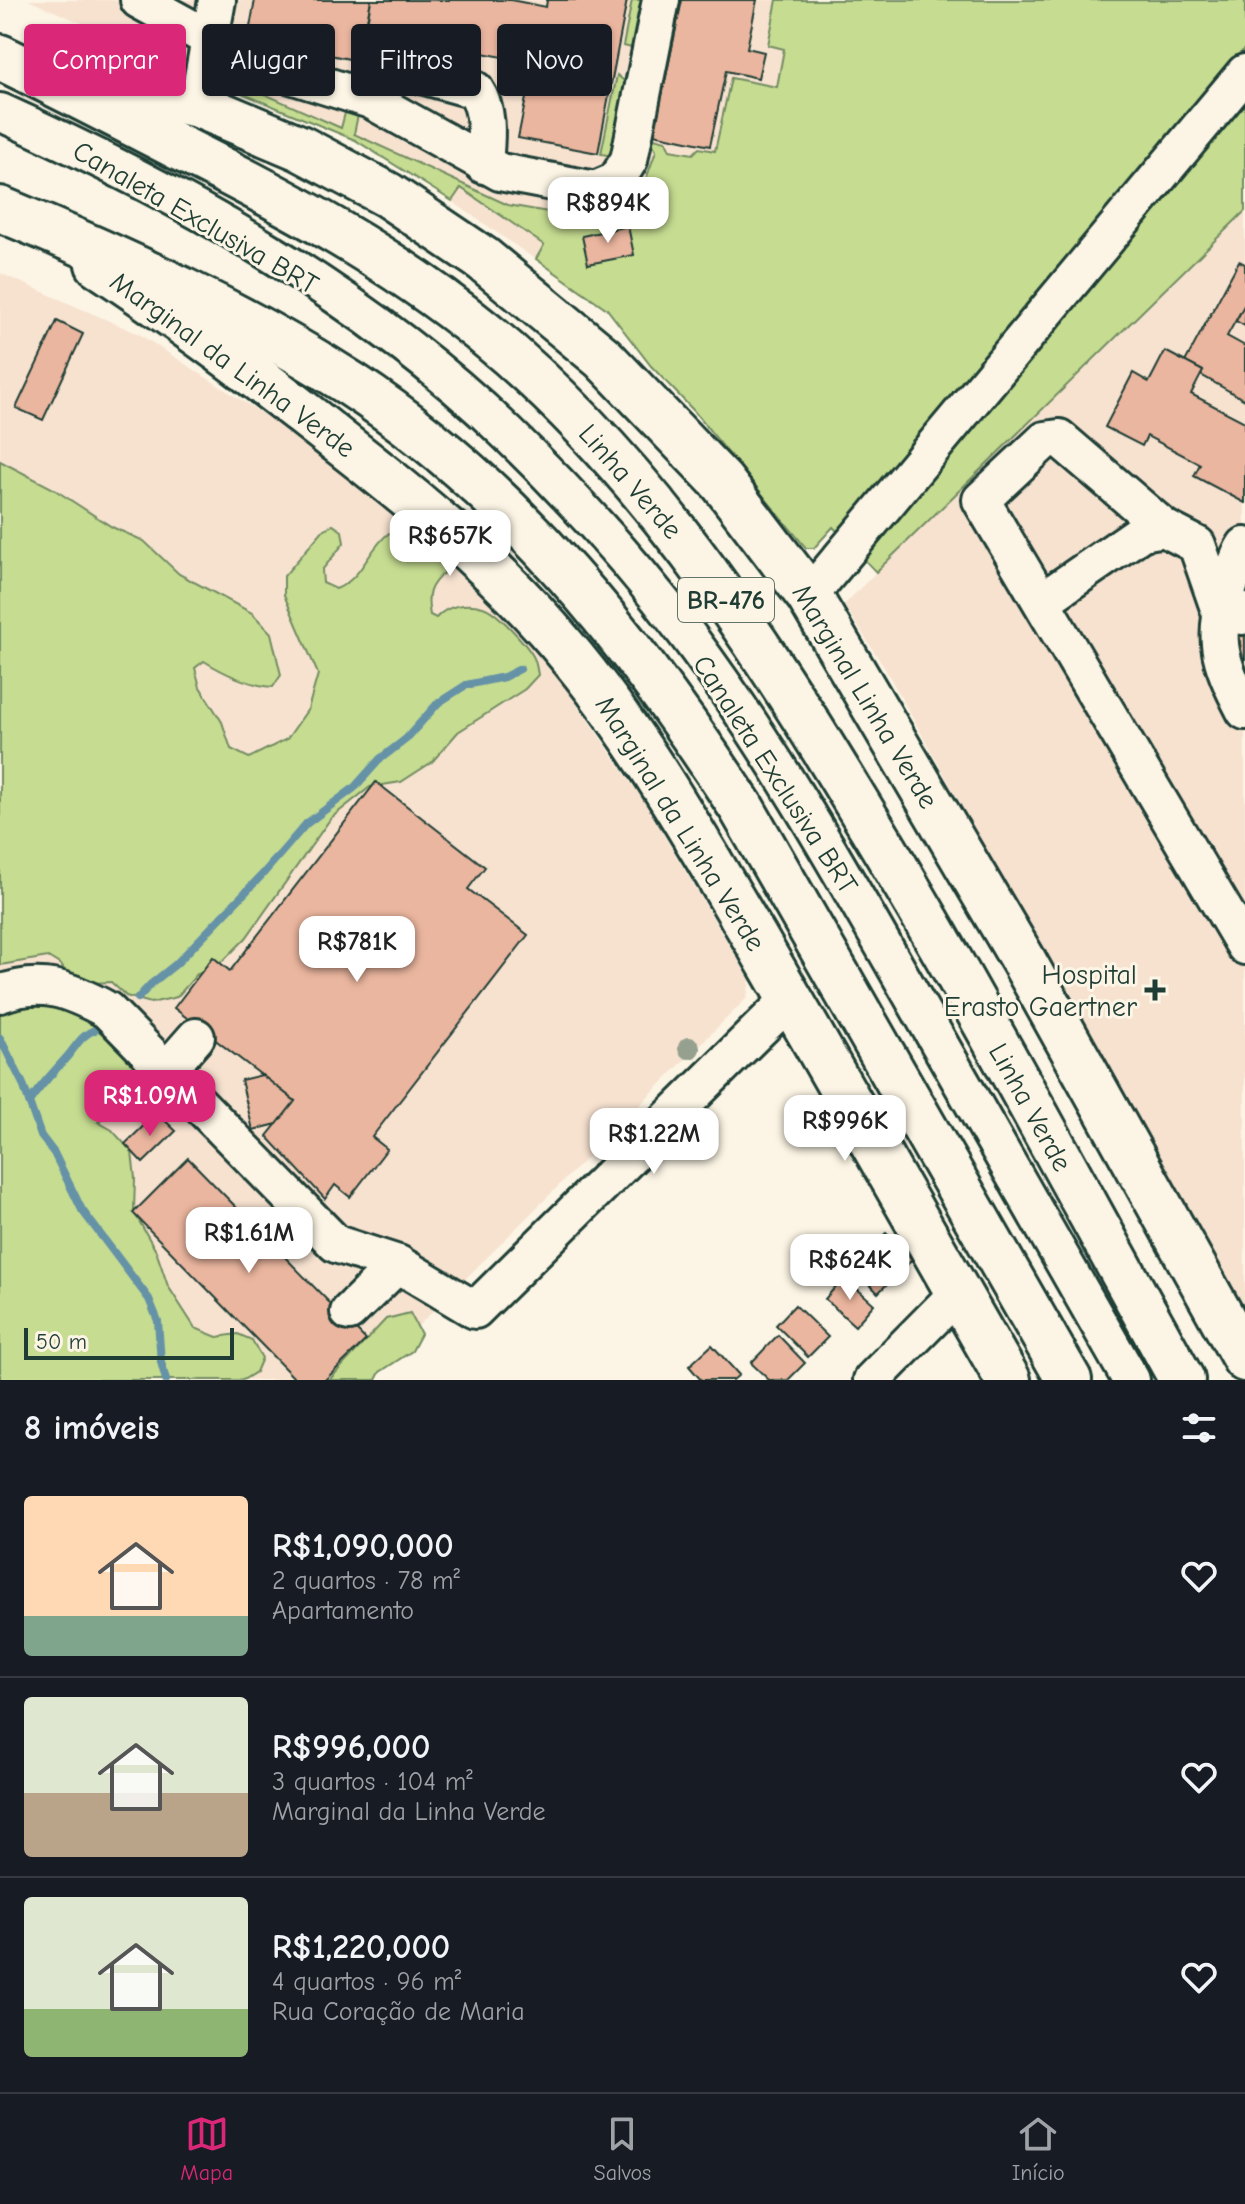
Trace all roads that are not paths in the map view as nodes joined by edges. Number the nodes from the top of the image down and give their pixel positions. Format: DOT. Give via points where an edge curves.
graph roads {
  1 [pos="139,0"];
  2 [pos="217,0"];
  3 [pos="661,0"];
  4 [pos="213,24"];
  5 [pos="202,35"];
  6 [pos="7,60"];
  7 [pos="1245,73"];
  8 [pos="202,83"];
  9 [pos="335,89"];
  10 [pos="371,100"];
  11 [pos="198,105"];
  12 [pos="0,112"];
  13 [pos="484,165"];
  14 [pos="0,209"];
  15 [pos="40,225"];
  16 [pos="1164,528"];
  17 [pos="1245,546"];
  18 [pos="809,596"];
  19 [pos="1042,601"];
  20 [pos="1233,612"];
  21 [pos="1245,711"];
  22 [pos="1245,946"];
  23 [pos="0,994"];
  24 [pos="790,999"];
  25 [pos="196,1037"];
  26 [pos="167,1070"];
  27 [pos="398,1264"];
  28 [pos="958,1293"];
  29 [pos="349,1312"];
  30 [pos="1245,1359"];
  31 [pos="872,1380"];
  32 [pos="1008,1380"];
  33 [pos="1069,1380"];
  34 [pos="1131,1380"];
  35 [pos="1182,1380"];
  1 -- 5 [label="street"];
  2 -- 4 [label="street"];
  3 -- 13 [label="street" via="636,66 629,160 616,181 595,190"];
  6 -- 11 [label="main road, Marginal Linha Verde"];
  6 -- 35 [label="main road, Linha Verde / BR-476" via="282,199 391,263 541,382 638,484 735,612 840,775 946,953"];
  7 -- 18 [label="street"];
  8 -- 11 [label="street"];
  9 -- 10 [label="street"];
  10 -- 13 [label="street"];
  10 -- 13 [label="street" via="385,69 393,67 475,90 483,102"];
  11 -- 18 [label="main road, Marginal Linha Verde" via="300,148 388,195 483,259 603,358 722,482"];
  12 -- 34 [label="street, Canaleta Exclusiva BRT" via="225,226 379,327 507,432 636,571 689,638 808,817"];
  14 -- 15 [label="main road"];
  15 -- 24 [label="main road, Marginal da Linha Verde" via="285,398 410,497 508,587 627,727"];
  15 -- 33 [label="main road" via="222,309 352,385 444,455 545,549 639,657 741,807"];
  16 -- 19 [label="street" via="1142,532"];
  16 -- 19 [label="street" via="1059,438 1045,440 981,500"];
  16 -- 20 [label="street" via="1197,545"];
  17 -- 20 [label="street"];
  18 -- 30 [label="main road, Marginal Linha Verde" via="1023,960"];
  19 -- 22 [label="street"];
  20 -- 21 [label="street" via="1219,648"];
  23 -- 26 [label="street" via="41,985 78,994 107,1010"];
  24 -- 27 [label="street" via="475,1310"];
  24 -- 28 [label="main road, Marginal da Linha Verde"];
  25 -- 26 [label="street"];
  26 -- 27 [label="street" via="336,1244"];
  27 -- 29 [label="street"];
  28 -- 31 [label="street"];
  28 -- 32 [label="main road, Marginal da Linha Verde"];
}
